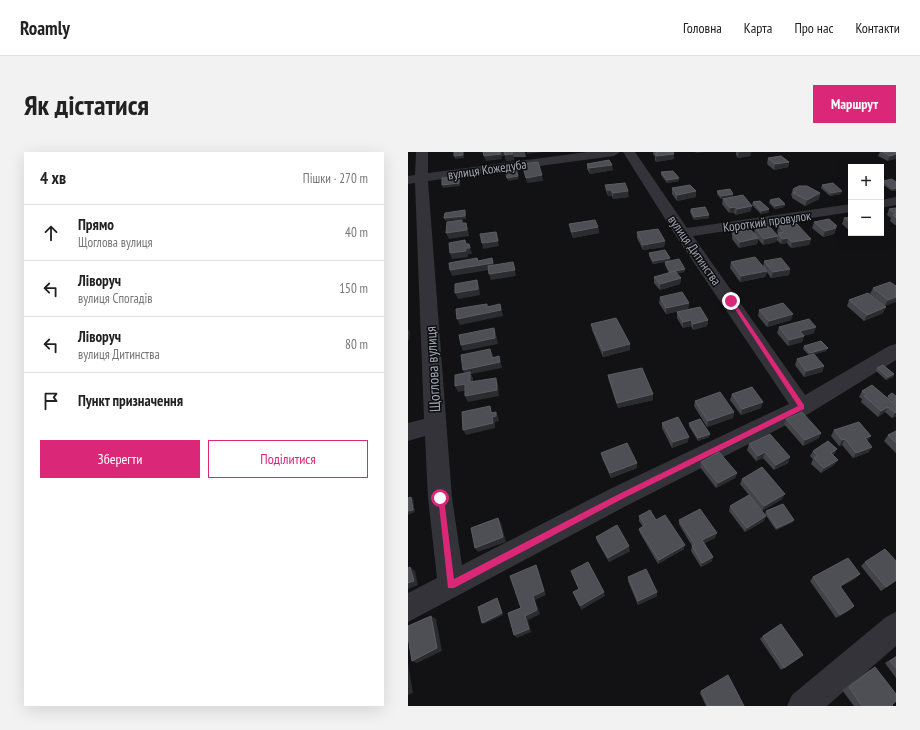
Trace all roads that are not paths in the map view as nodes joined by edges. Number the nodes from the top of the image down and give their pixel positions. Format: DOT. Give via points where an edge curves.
graph roads {
  1 [pos="422,152"];
  2 [pos="614,152"];
  3 [pos="629,152"];
  4 [pos="415,179"];
  5 [pos="896,201"];
  6 [pos="884,203"];
  7 [pos="848,208"];
  8 [pos="682,233"];
  9 [pos="896,351"];
  10 [pos="802,407"];
  11 [pos="436,425"];
  12 [pos="408,432"];
  13 [pos="451,585"];
  14 [pos="408,608"];
  15 [pos="896,627"];
  16 [pos="803,706"];
  1 -- 4 [label="street, Щоглова вулиця"];
  2 -- 4 [label="street, вулиця Кожедуба"];
  3 -- 8 [label="street, вулиця Дитинства"];
  4 -- 11 [label="street, Щоглова вулиця"];
  5 -- 6 [label="street"];
  7 -- 8 [label="street, Короткий провулок"];
  8 -- 10 [label="street, вулиця Дитинства"];
  9 -- 10 [label="street"];
  10 -- 13 [label="street" via="619,497"];
  11 -- 12 [label="street"];
  11 -- 13 [label="street, Щоглова вулиця" via="440,498"];
  13 -- 14 [label="street"];
  15 -- 16 [label="street"];
}
